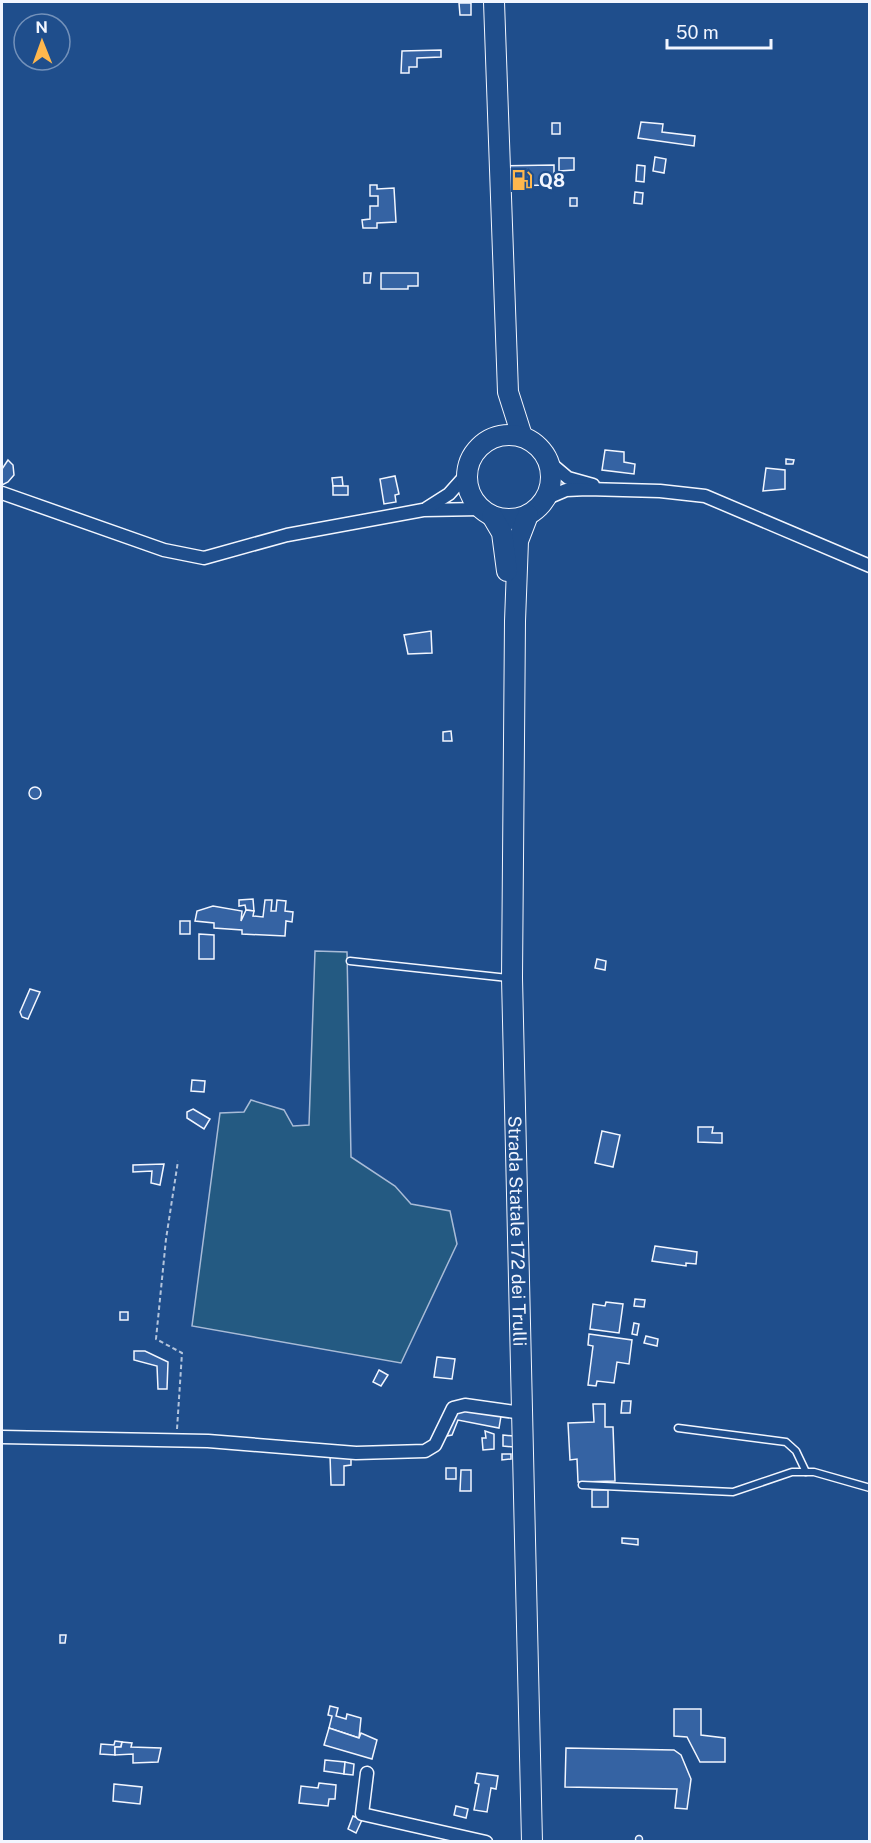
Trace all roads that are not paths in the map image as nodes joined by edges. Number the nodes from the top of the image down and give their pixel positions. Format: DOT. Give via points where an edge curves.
graph roads {
  1 [pos="494,2"];
  2 [pos="508,392"];
  3 [pos="522,436"];
  4 [pos="494,437"];
  5 [pos="549,462"];
  6 [pos="466,475"];
  7 [pos="609,489"];
  8 [pos="2,492"];
  9 [pos="545,499"];
  10 [pos="423,510"];
  11 [pos="487,512"];
  12 [pos="528,515"];
  13 [pos="870,566"];
  14 [pos="515,621"];
  15 [pos="350,961"];
  16 [pos="512,978"];
  17 [pos="522,1413"];
  18 [pos="678,1428"];
  19 [pos="2,1437"];
  20 [pos="806,1472"];
  21 [pos="582,1485"];
  22 [pos="870,1488"];
  23 [pos="367,1773"];
  24 [pos="486,1842"];
  25 [pos="532,1842"];
  1 -- 2 [label="main road"];
  2 -- 3 [label="main road"];
  2 -- 4 [label="main road"];
  3 -- 4 [label="main road"];
  3 -- 5 [label="main road" via="539,447"];
  4 -- 6 [label="main road" via="477,448"];
  5 -- 7 [label="street" via="568,478"];
  5 -- 9 [label="main road" via="550,487"];
  6 -- 10 [label="street" via="449,494"];
  6 -- 11 [label="main road, Strada Statale 172 dei Trulli" via="472,498"];
  7 -- 9 [label="street" via="566,490"];
  7 -- 13 [label="street" via="705,496"];
  8 -- 10 [label="street" via="196,558 287,535"];
  9 -- 12 [label="main road, Strada Statale 172 dei Trulli"];
  10 -- 11 [label="street"];
  11 -- 12 [label="main road" via="515,518"];
  11 -- 14 [label="main road, Strada Statale 172 dei Trulli" via="503,540"];
  12 -- 14 [label="main road, Strada Statale 172 dei Trulli" via="518,541"];
  14 -- 16 [label="main road, Strada Statale 172 dei Trulli"];
  15 -- 16 [label="lane"];
  16 -- 17 [label="main road, Strada Statale 172 dei Trulli"];
  17 -- 19 [label="street" via="465,1405 453,1408 435,1445 425,1451 356,1453 177,1441"];
  17 -- 25 [label="main road, Strada Statale 172 dei Trulli"];
  18 -- 20 [label="lane" via="786,1442 796,1451"];
  20 -- 21 [label="lane" via="783,1474 733,1492"];
  20 -- 22 [label="lane"];
  23 -- 24 [label="street" via="362,1814"];
}
